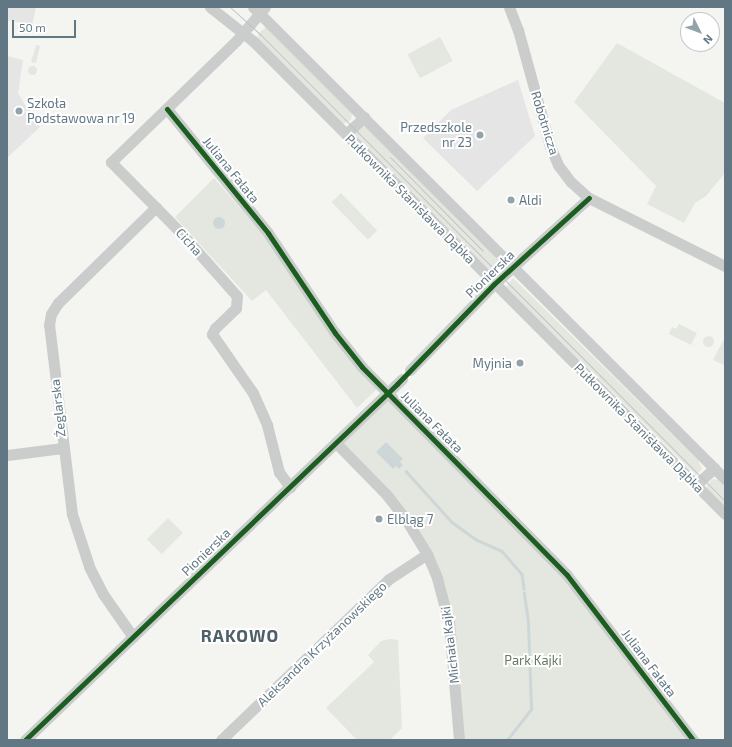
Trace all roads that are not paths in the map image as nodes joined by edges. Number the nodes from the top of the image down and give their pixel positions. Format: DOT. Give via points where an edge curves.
graph roads {
  1 [pos="210,7"];
  2 [pos="509,7"];
  3 [pos="259,9"];
  4 [pos="243,33"];
  5 [pos="167,109"];
  6 [pos="364,117"];
  7 [pos="346,134"];
  8 [pos="589,198"];
  9 [pos="156,207"];
  10 [pos="514,266"];
  11 [pos="725,266"];
  12 [pos="494,284"];
  13 [pos="410,370"];
  14 [pos="402,379"];
  15 [pos="388,393"];
  16 [pos="336,443"];
  17 [pos="63,448"];
  18 [pos="7,454"];
  19 [pos="714,468"];
  20 [pos="725,479"];
  21 [pos="696,486"];
  22 [pos="290,487"];
  23 [pos="725,514"];
  24 [pos="427,554"];
  25 [pos="133,637"];
  26 [pos="225,739"];
  27 [pos="25,740"];
  28 [pos="459,740"];
  29 [pos="692,740"];
  1 -- 4 [label="street, Pułkownika Stanisława Dąbka"];
  2 -- 8 [label="street, Robotnicza" via="553,154 571,182"];
  3 -- 4 [label="street, Cicha"];
  3 -- 6 [label="street, Pułkownika Stanisława Dąbka"];
  4 -- 5 [label="street, Cicha"];
  4 -- 7 [label="street, Pułkownika Stanisława Dąbka"];
  5 -- 9 [label="street, Cicha" via="111,162"];
  5 -- 15 [label="street, Juliana Fałata" via="268,233 335,333"];
  6 -- 7 [label="street"];
  6 -- 10 [label="street, Pułkownika Stanisława Dąbka"];
  7 -- 12 [label="street, Pułkownika Stanisława Dąbka"];
  8 -- 10 [label="street, Pionierska"];
  8 -- 11 [label="street, Robotnicza"];
  9 -- 17 [label="street, Żeglarska" via="58,303 51,314 49,329"];
  9 -- 22 [label="street, Cicha" via="237,296 236,308 214,328 212,334 253,393 267,425 279,472"];
  10 -- 12 [label="street, Pionierska"];
  10 -- 19 [label="street, Pułkownika Stanisława Dąbka"];
  12 -- 13 [label="street, Pionierska"];
  12 -- 21 [label="street, Pułkownika Stanisława Dąbka"];
  14 -- 15 [label="street, Pionierska"];
  15 -- 16 [label="street, Pionierska"];
  15 -- 29 [label="street, Juliana Fałata" via="571,579"];
  16 -- 22 [label="street, Pionierska"];
  16 -- 24 [label="street, Michała Kajki" via="390,499"];
  17 -- 18 [label="street"];
  17 -- 25 [label="street, Żeglarska" via="72,514 83,551 103,594"];
  19 -- 20 [label="street, Pułkownika Stanisława Dąbka"];
  19 -- 21 [label="street"];
  21 -- 23 [label="street, Pułkownika Stanisława Dąbka"];
  22 -- 25 [label="street, Pionierska"];
  24 -- 26 [label="street, Aleksandra Krzyżanowskiego" via="389,579"];
  24 -- 28 [label="street, Michała Kajki" via="442,591 450,623"];
  25 -- 27 [label="street, Pionierska"];
}
